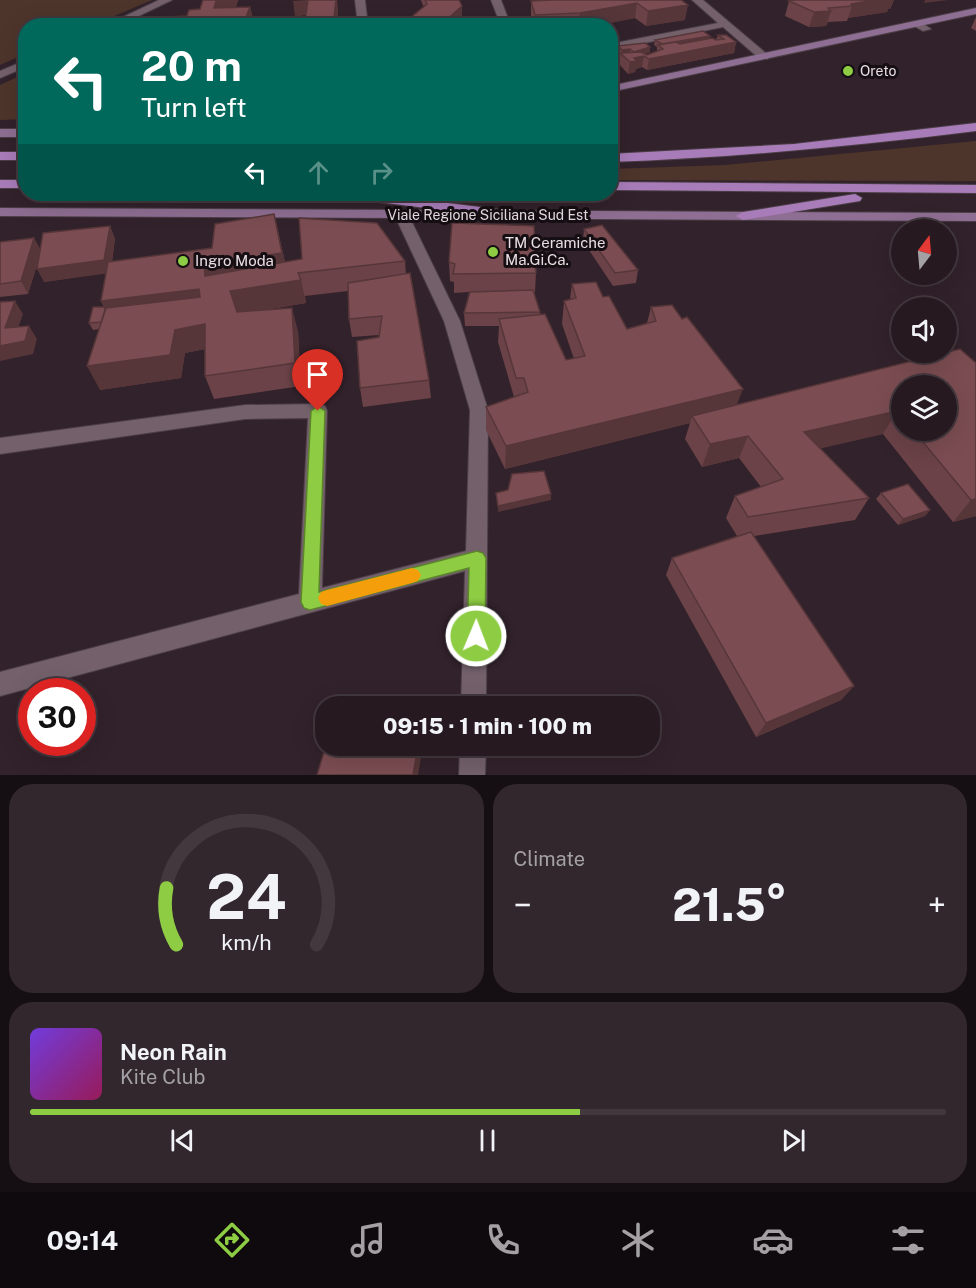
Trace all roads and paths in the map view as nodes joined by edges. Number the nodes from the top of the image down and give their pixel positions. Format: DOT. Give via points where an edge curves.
graph roads {
  1 [pos="166,0"];
  2 [pos="360,0"];
  3 [pos="496,0"];
  4 [pos="697,0"];
  5 [pos="976,11"];
  6 [pos="127,18"];
  7 [pos="362,18"];
  8 [pos="503,18"];
  9 [pos="726,24"];
  10 [pos="618,45"];
  11 [pos="764,57"];
  12 [pos="18,67"];
  13 [pos="0,75"];
  14 [pos="618,87"];
  15 [pos="976,128"];
  16 [pos="0,133"];
  17 [pos="18,133"];
  18 [pos="0,156"];
  19 [pos="18,156"];
  20 [pos="618,158"];
  21 [pos="0,184"];
  22 [pos="18,184"];
  23 [pos="618,186"];
  24 [pos="961,189"];
  25 [pos="976,189"];
  26 [pos="402,201"];
  27 [pos="0,212"];
  28 [pos="401,214"];
  29 [pos="512,215"];
  30 [pos="743,216"];
  31 [pos="976,217"];
  32 [pos="0,446"];
  33 [pos="477,558"];
  34 [pos="310,602"];
  35 [pos="0,684"];
  36 [pos="474,696"];
  37 [pos="473,756"];
  38 [pos="472,775"];
  1 -- 6 [label="street"];
  2 -- 7 [label="street"];
  3 -- 8 [label="street"];
  4 -- 9 [label="street"];
  5 -- 11 [label="street"];
  9 -- 10 [label="street"];
  9 -- 11 [label="street"];
  11 -- 14 [label="street"];
  12 -- 13 [label="street"];
  15 -- 20 [label="main road" via="810,146"];
  16 -- 17 [label="street"];
  18 -- 19 [label="main road"];
  21 -- 22 [label="main road"];
  23 -- 24 [label="main road"];
  24 -- 25 [label="main road"];
  24 -- 30 [label="main road" via="832,200"];
  26 -- 29 [label="main road"];
  27 -- 28 [label="street, Viale Regione Siciliana Sud Est"];
  28 -- 29 [label="street, Viale Regione Siciliana Sud Est"];
  28 -- 33 [label="street" via="452,321 479,410"];
  29 -- 30 [label="street, Viale Regione Siciliana Sud Est"];
  30 -- 31 [label="street, Viale Regione Siciliana Sud Est"];
  32 -- 34 [label="street" via="245,412 318,411"];
  33 -- 34 [label="street"];
  33 -- 36 [label="street"];
  34 -- 35 [label="street"];
  37 -- 38 [label="street"];
}
